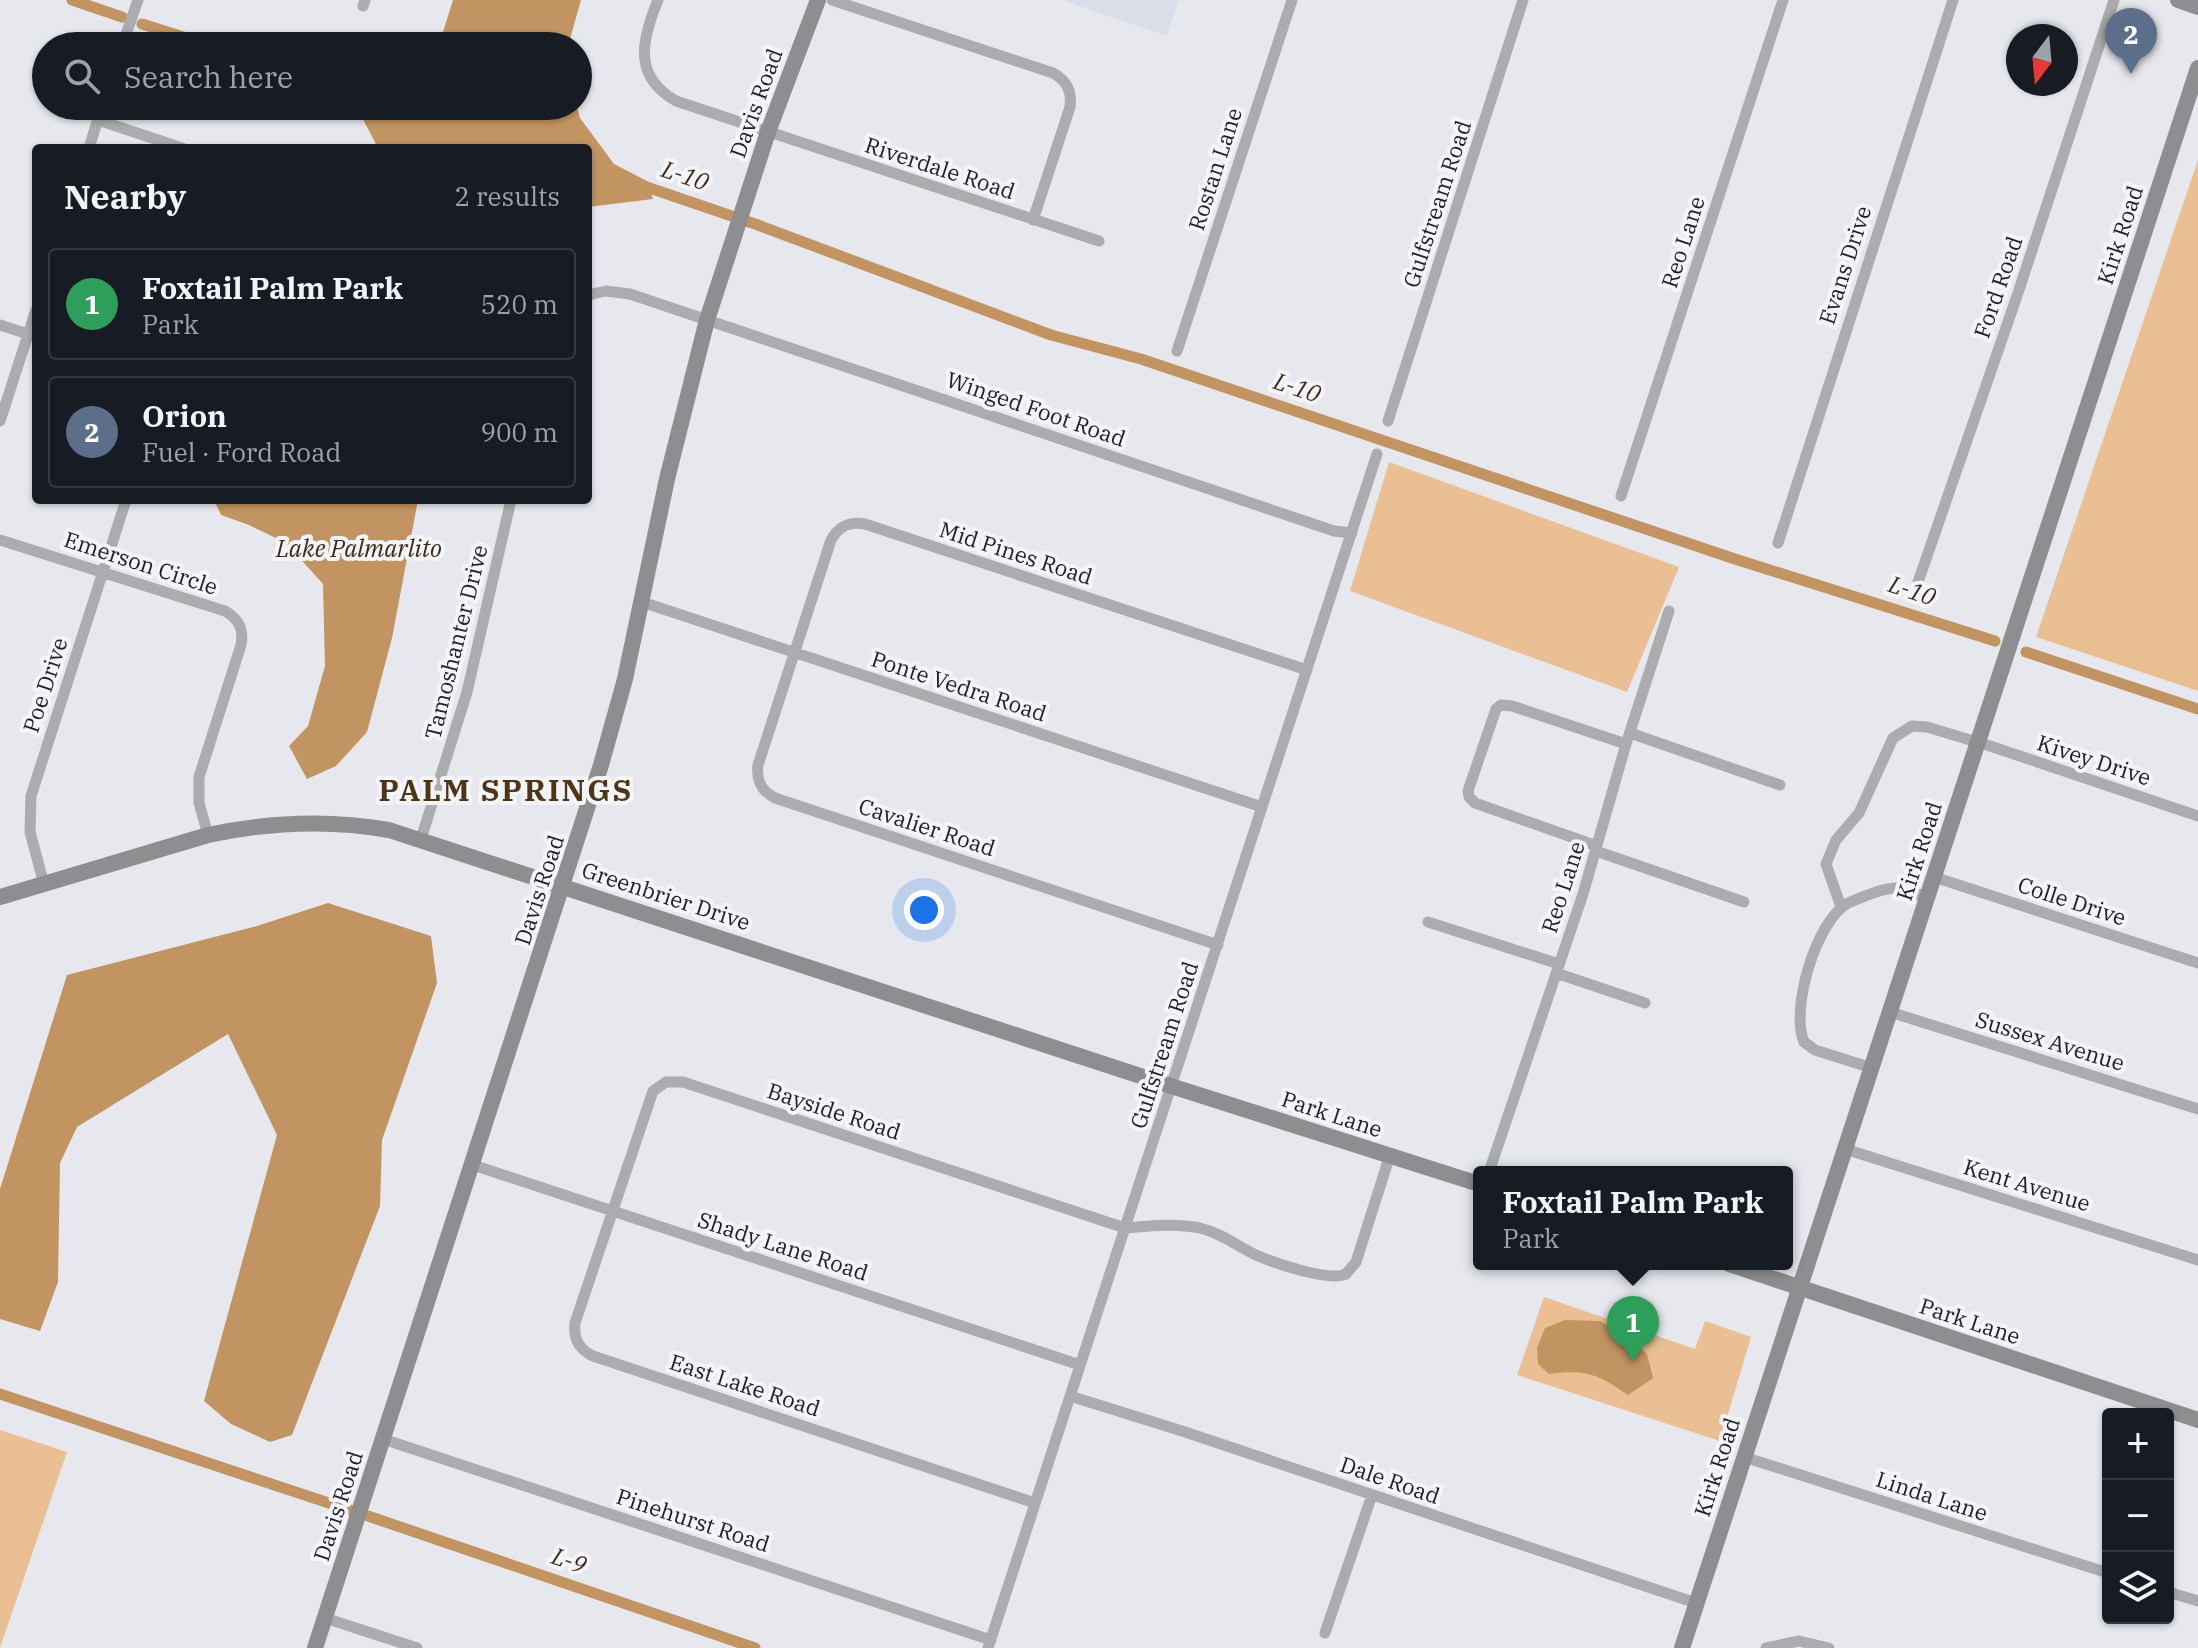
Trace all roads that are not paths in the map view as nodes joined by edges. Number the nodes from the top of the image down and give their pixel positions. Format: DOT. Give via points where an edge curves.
graph roads {
  1 [pos="138,0"];
  2 [pos="658,0"];
  3 [pos="818,0"];
  4 [pos="832,0"];
  5 [pos="1292,0"];
  6 [pos="1523,0"];
  7 [pos="1783,0"];
  8 [pos="1953,0"];
  9 [pos="2114,0"];
  10 [pos="2178,0"];
  11 [pos="2198,7"];
  12 [pos="127,32"];
  13 [pos="2198,68"];
  14 [pos="98,120"];
  15 [pos="768,132"];
  16 [pos="90,144"];
  17 [pos="170,144"];
  18 [pos="1033,220"];
  19 [pos="1099,241"];
  20 [pos="592,294"];
  21 [pos="707,320"];
  22 [pos="32,322"];
  23 [pos="0,325"];
  24 [pos="28,334"];
  25 [pos="1177,351"];
  26 [pos="0,421"];
  27 [pos="1388,421"];
  28 [pos="1377,454"];
  29 [pos="1621,496"];
  30 [pos="125,504"];
  31 [pos="510,504"];
  32 [pos="1352,533"];
  33 [pos="0,540"];
  34 [pos="1778,543"];
  35 [pos="103,571"];
  36 [pos="1917,585"];
  37 [pos="642,602"];
  38 [pos="1669,611"];
  39 [pos="794,653"];
  40 [pos="1307,670"];
  41 [pos="1628,738"];
  42 [pos="1977,743"];
  43 [pos="1780,785"];
  44 [pos="1262,807"];
  45 [pos="2198,816"];
  46 [pos="208,835"];
  47 [pos="421,839"];
  48 [pos="1596,848"];
  49 [pos="1934,877"];
  50 [pos="44,884"];
  51 [pos="564,885"];
  52 [pos="0,897"];
  53 [pos="1926,901"];
  54 [pos="1744,902"];
  55 [pos="1841,907"];
  56 [pos="1428,922"];
  57 [pos="1218,945"];
  58 [pos="2198,963"];
  59 [pos="1558,969"];
  60 [pos="1645,1003"];
  61 [pos="1890,1012"];
  62 [pos="1872,1068"];
  63 [pos="1171,1086"];
  64 [pos="2198,1109"];
  65 [pos="1845,1149"];
  66 [pos="1390,1155"];
  67 [pos="473,1165"];
  68 [pos="1491,1166"];
  69 [pos="1473,1182"];
  70 [pos="612,1211"];
  71 [pos="1125,1228"];
  72 [pos="2198,1260"];
  73 [pos="1746,1270"];
  74 [pos="1799,1288"];
  75 [pos="1080,1365"];
  76 [pos="1070,1396"];
  77 [pos="2198,1420"];
  78 [pos="383,1439"];
  79 [pos="1744,1457"];
  80 [pos="1372,1495"];
  81 [pos="1035,1503"];
  82 [pos="2102,1571"];
  83 [pos="2174,1594"];
  84 [pos="2198,1601"];
  85 [pos="1696,1603"];
  86 [pos="325,1618"];
  87 [pos="1325,1633"];
  88 [pos="989,1644"];
  89 [pos="315,1648"];
  90 [pos="417,1648"];
  91 [pos="1682,1648"];
  92 [pos="1766,1648"];
  93 [pos="1829,1648"];
  1 -- 12 [label="street"];
  2 -- 15 [label="street, Riverdale Road" via="643,44 658,87 684,104"];
  3 -- 15 [label="street, Davis Road"];
  4 -- 18 [label="street" via="1053,73 1066,83 1070,107"];
  5 -- 25 [label="street, Rostan Lane"];
  6 -- 27 [label="street, Gulfstream Road"];
  7 -- 29 [label="street, Reo Lane"];
  8 -- 34 [label="street, Evans Drive"];
  9 -- 36 [label="street, Ford Road"];
  10 -- 11 [label="street"];
  13 -- 42 [label="street, Kirk Road"];
  14 -- 16 [label="street"];
  14 -- 17 [label="street"];
  15 -- 18 [label="street, Riverdale Road"];
  15 -- 21 [label="street, Davis Road"];
  18 -- 19 [label="street, Riverdale Road"];
  20 -- 21 [label="street" via="622,292"];
  21 -- 32 [label="street, Winged Foot Road"];
  21 -- 37 [label="street, Davis Road"];
  22 -- 24 [label="street"];
  23 -- 24 [label="street"];
  24 -- 26 [label="street"];
  28 -- 32 [label="street, Gulfstream Road"];
  30 -- 35 [label="street, Poe Drive"];
  31 -- 47 [label="street, Tamoshanter Drive" via="467,692"];
  32 -- 40 [label="street, Gulfstream Road"];
  33 -- 35 [label="street, Emerson Circle"];
  35 -- 46 [label="street, Emerson Circle" via="225,611 241,629 241,645 199,777"];
  35 -- 50 [label="street, Poe Drive" via="31,796 30,832"];
  37 -- 39 [label="street, Ponte Vedra Road"];
  37 -- 51 [label="street, Davis Road"];
  38 -- 41 [label="street, Reo Lane"];
  39 -- 40 [label="street, Mid Pines Road" via="831,540 841,527 857,523"];
  39 -- 44 [label="street, Ponte Vedra Road"];
  39 -- 57 [label="street, Cavalier Road" via="758,765 758,781 768,794"];
  40 -- 44 [label="street, Gulfstream Road"];
  41 -- 43 [label="street"];
  41 -- 48 [label="street, Reo Lane"];
  41 -- 48 [label="street" via="1501,705 1468,791 1475,803"];
  42 -- 45 [label="street, Kivey Drive"];
  42 -- 49 [label="street, Kirk Road"];
  42 -- 55 [label="street, Kivey Drive" via="1920,726 1905,728 1893,738 1859,813 1836,840 1826,864"];
  44 -- 57 [label="street, Gulfstream Road"];
  46 -- 47 [label="street, Greenbrier Drive" via="270,824 326,822"];
  46 -- 50 [label="street, Greenbrier Drive"];
  47 -- 51 [label="street, Greenbrier Drive"];
  48 -- 54 [label="street"];
  48 -- 59 [label="street, Reo Lane"];
  49 -- 53 [label="street, Kirk Road"];
  49 -- 58 [label="street, Colle Drive"];
  50 -- 52 [label="street, Greenbrier Drive"];
  51 -- 63 [label="street, Greenbrier Drive"];
  51 -- 67 [label="street, Davis Road"];
  53 -- 55 [label="street" via="1899,887"];
  53 -- 61 [label="street, Kirk Road"];
  55 -- 62 [label="street" via="1816,950 1799,1024 1808,1046"];
  56 -- 59 [label="street"];
  57 -- 63 [label="street, Gulfstream Road"];
  59 -- 60 [label="street"];
  59 -- 68 [label="street, Reo Lane"];
  61 -- 62 [label="street, Kirk Road"];
  61 -- 64 [label="street, Sussex Avenue"];
  62 -- 65 [label="street, Kirk Road"];
  63 -- 66 [label="street, Park Lane"];
  63 -- 71 [label="street, Gulfstream Road"];
  65 -- 72 [label="street, Kent Avenue"];
  65 -- 74 [label="street, Kirk Road"];
  66 -- 69 [label="street, Park Lane"];
  66 -- 71 [label="street" via="1356,1262 1339,1277 1264,1258 1202,1228"];
  67 -- 70 [label="street, Shady Lane Road"];
  67 -- 78 [label="street, Davis Road"];
  70 -- 71 [label="street, Bayside Road" via="649,1098 659,1085 675,1081"];
  70 -- 75 [label="street, Shady Lane Road"];
  70 -- 81 [label="street, East Lake Road" via="575,1323 576,1339 586,1353"];
  71 -- 75 [label="street, Gulfstream Road"];
  73 -- 74 [label="street, Park Lane"];
  74 -- 77 [label="street, Park Lane"];
  74 -- 79 [label="street, Kirk Road"];
  75 -- 76 [label="street, Gulfstream Road"];
  76 -- 80 [label="street, Dale Road"];
  76 -- 81 [label="street, Gulfstream Road"];
  78 -- 86 [label="street, Davis Road"];
  78 -- 88 [label="street, Pinehurst Road"];
  79 -- 82 [label="street, Linda Lane"];
  79 -- 85 [label="street, Kirk Road"];
  80 -- 85 [label="street, Dale Road"];
  80 -- 87 [label="street"];
  81 -- 88 [label="street, Gulfstream Road"];
  83 -- 84 [label="street"];
  85 -- 91 [label="street, Kirk Road"];
  86 -- 89 [label="street, Davis Road"];
  86 -- 90 [label="street"];
  92 -- 93 [label="street" via="1799,1641"];
}
